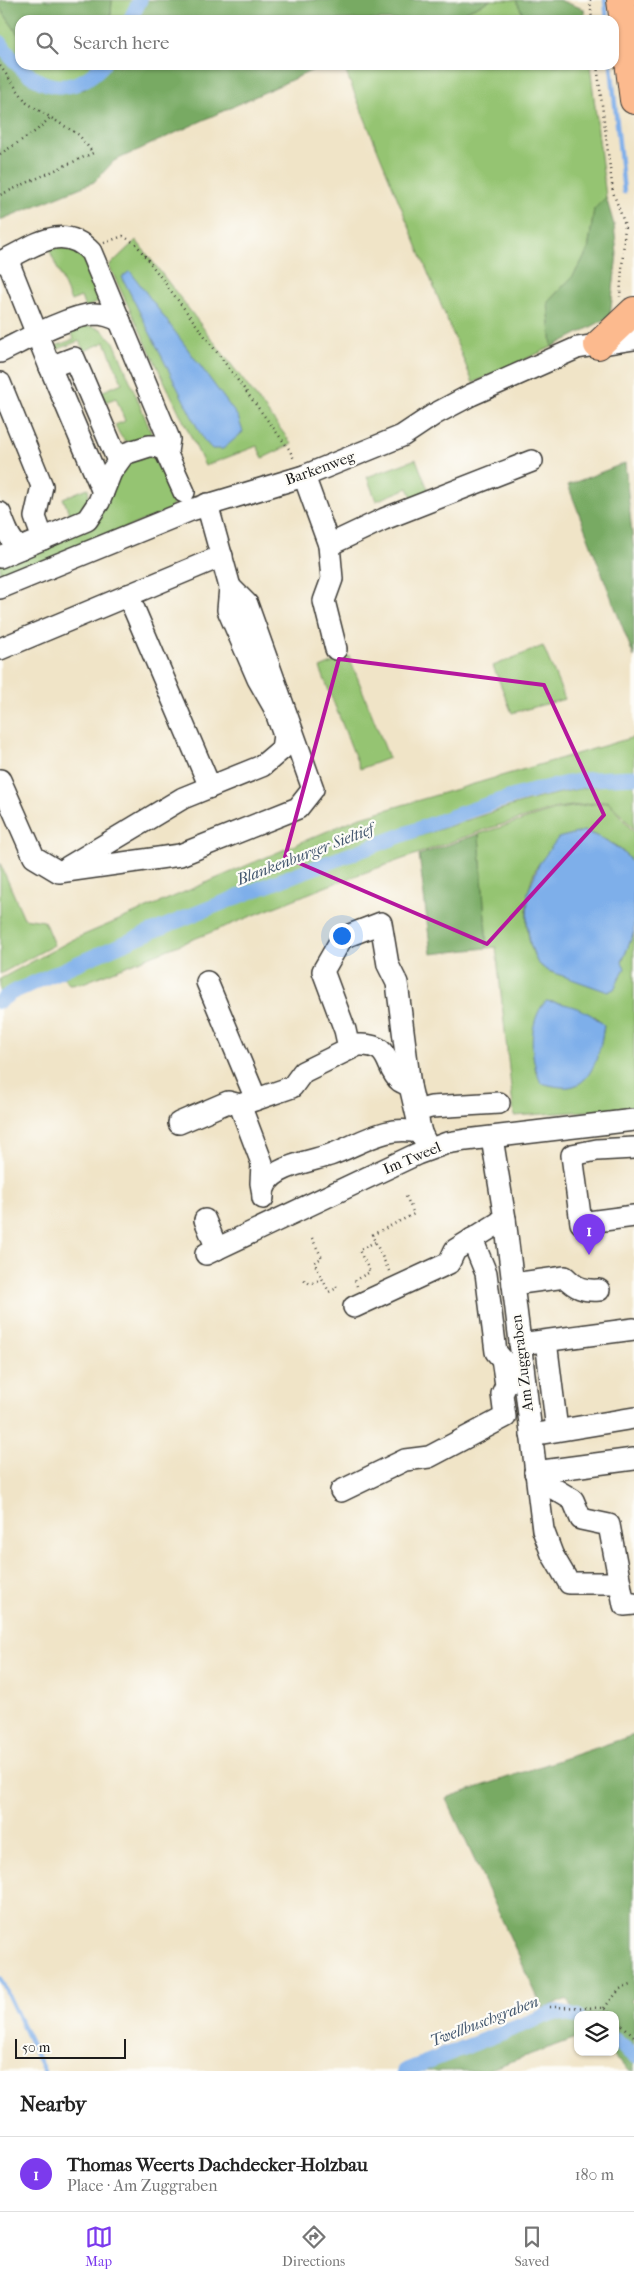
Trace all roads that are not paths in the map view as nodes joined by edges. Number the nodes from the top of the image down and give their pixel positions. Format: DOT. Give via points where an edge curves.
graph roads {
  1 [pos="620,0"];
  2 [pos="634,100"];
  3 [pos="3,261"];
  4 [pos="120,321"];
  5 [pos="632,323"];
  6 [pos="37,335"];
  7 [pos="598,345"];
  8 [pos="0,352"];
  9 [pos="50,368"];
  10 [pos="0,383"];
  11 [pos="167,452"];
  12 [pos="118,461"];
  13 [pos="532,461"];
  14 [pos="304,476"];
  15 [pos="102,492"];
  16 [pos="184,492"];
  17 [pos="207,504"];
  18 [pos="0,513"];
  19 [pos="43,539"];
  20 [pos="329,545"];
  21 [pos="21,548"];
  22 [pos="222,556"];
  23 [pos="0,557"];
  24 [pos="230,587"];
  25 [pos="0,588"];
  26 [pos="128,595"];
  27 [pos="0,649"];
  28 [pos="336,649"];
  29 [pos="0,780"];
  30 [pos="210,787"];
  31 [pos="59,872"];
  32 [pos="207,982"];
  33 [pos="349,1048"];
  34 [pos="410,1086"];
  35 [pos="248,1102"];
  36 [pos="499,1103"];
  37 [pos="416,1111"];
  38 [pos="634,1120"];
  39 [pos="179,1123"];
  40 [pos="594,1124"];
  41 [pos="492,1138"];
  42 [pos="425,1141"];
  43 [pos="634,1148"];
  44 [pos="596,1150"];
  45 [pos="263,1194"];
  46 [pos="634,1216"];
  47 [pos="505,1219"];
  48 [pos="205,1220"];
  49 [pos="272,1224"];
  50 [pos="472,1239"];
  51 [pos="513,1284"];
  52 [pos="598,1290"];
  53 [pos="360,1304"];
  54 [pos="634,1330"];
  55 [pos="546,1341"];
  56 [pos="520,1344"];
  57 [pos="634,1418"];
  58 [pos="557,1430"];
  59 [pos="531,1434"];
  60 [pos="634,1459"];
  61 [pos="535,1472"];
  62 [pos="342,1491"];
  63 [pos="620,1583"];
  64 [pos="634,1604"];
  1 -- 2 [label="main road"];
  3 -- 4 [label="street" via="58,237 73,239 91,252"];
  3 -- 6 [label="street"];
  4 -- 6 [label="street" via="94,314"];
  4 -- 11 [label="street" via="170,439"];
  5 -- 7 [label="main road"];
  6 -- 8 [label="street"];
  6 -- 9 [label="street"];
  7 -- 14 [label="street, Barkenweg" via="577,348 471,395 402,436"];
  9 -- 12 [label="street" via="74,358"];
  9 -- 15 [label="street"];
  10 -- 19 [label="street" via="42,486 35,517"];
  11 -- 12 [label="street" via="155,446 139,447 128,451"];
  11 -- 16 [label="street"];
  12 -- 15 [label="street"];
  13 -- 20 [label="street" via="384,519"];
  14 -- 17 [label="street, Barkenweg"];
  14 -- 20 [label="street"];
  15 -- 19 [label="street" via="87,520"];
  17 -- 22 [label="street"];
  17 -- 25 [label="street, Barkenweg"];
  18 -- 21 [label="street" via="10,537"];
  19 -- 21 [label="street"];
  20 -- 28 [label="street" via="332,579 324,601"];
  21 -- 23 [label="street"];
  22 -- 24 [label="street"];
  22 -- 26 [label="street"];
  24 -- 30 [label="street" via="228,610 284,735 282,749 275,757 262,766"];
  24 -- 31 [label="street" via="247,604 313,789 298,808 180,855"];
  26 -- 27 [label="street"];
  26 -- 30 [label="street"];
  29 -- 31 [label="street" via="34,857"];
  30 -- 31 [label="street" via="183,798"];
  32 -- 35 [label="street"];
  33 -- 34 [label="street" via="365,1044 380,1051 399,1080"];
  33 -- 34 [label="street" via="324,971 342,938 381,923 388,965 397,983"];
  33 -- 35 [label="street" via="303,1072 292,1087"];
  34 -- 37 [label="street"];
  35 -- 39 [label="street" via="228,1102"];
  35 -- 45 [label="street" via="262,1163 260,1183"];
  36 -- 37 [label="street" via="431,1107"];
  37 -- 42 [label="street"];
  38 -- 40 [label="street, Im Tweel"];
  40 -- 41 [label="street, Im Tweel"];
  40 -- 44 [label="street"];
  41 -- 42 [label="street, Im Tweel" via="446,1143"];
  41 -- 47 [label="street, Am Zuggraben"];
  42 -- 45 [label="street" via="403,1129 389,1130 329,1155 287,1167 267,1184"];
  42 -- 49 [label="street, Im Tweel"];
  43 -- 44 [label="street"];
  44 -- 46 [label="street" via="572,1155 581,1223"];
  45 -- 49 [label="street"];
  47 -- 50 [label="street"];
  47 -- 51 [label="street, Am Zuggraben"];
  48 -- 49 [label="street, Im Tweel" via="211,1251"];
  50 -- 53 [label="street" via="454,1250 449,1263"];
  50 -- 62 [label="street" via="486,1273 496,1352 502,1360 506,1385 502,1394 505,1417 429,1456 405,1460"];
  51 -- 52 [label="street" via="565,1277 576,1288"];
  51 -- 56 [label="street, Am Zuggraben"];
  54 -- 55 [label="street"];
  55 -- 56 [label="street"];
  55 -- 58 [label="street"];
  56 -- 59 [label="street, Am Zuggraben"];
  57 -- 58 [label="street"];
  58 -- 59 [label="street"];
  59 -- 61 [label="street, Am Zuggraben"];
  60 -- 61 [label="street"];
  61 -- 63 [label="street" via="573,1500 581,1519 609,1525"];
  61 -- 63 [label="street, Am Zuggraben" via="543,1530 569,1584"];
  63 -- 64 [label="street" via="624,1605"];
}
